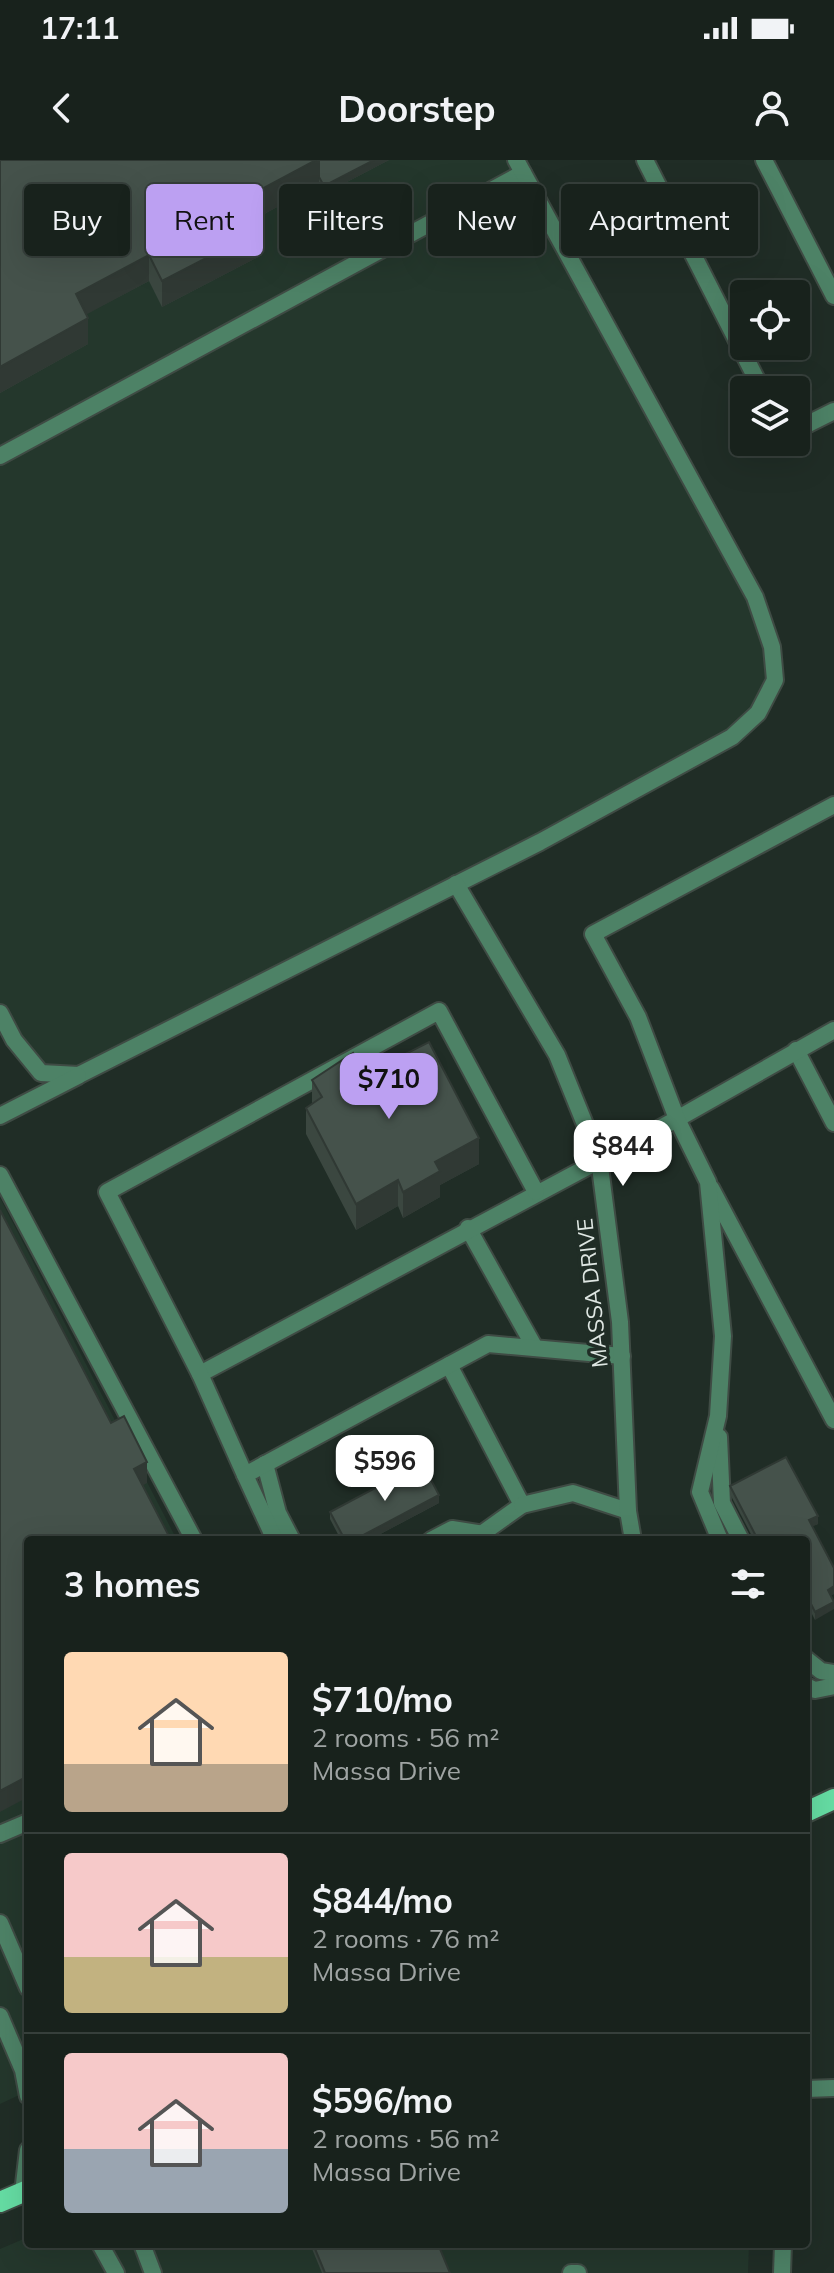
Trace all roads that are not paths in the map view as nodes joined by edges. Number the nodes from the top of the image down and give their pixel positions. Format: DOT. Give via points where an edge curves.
graph roads {
  1 [pos="645,160"];
  2 [pos="764,160"];
  3 [pos="519,167"];
  4 [pos="834,296"];
  5 [pos="755,376"];
  6 [pos="834,411"];
  7 [pos="810,423"];
  8 [pos="0,456"];
  9 [pos="834,805"];
  10 [pos="456,884"];
  11 [pos="0,1013"];
  12 [pos="834,1030"];
  13 [pos="796,1050"];
  14 [pos="79,1075"];
  15 [pos="0,1116"];
  16 [pos="677,1119"];
  17 [pos="834,1123"];
  18 [pos="599,1159"];
  19 [pos="0,1175"];
  20 [pos="708,1182"];
  21 [pos="536,1192"];
  22 [pos="468,1228"];
  23 [pos="535,1348"];
  24 [pos="622,1356"];
  25 [pos="449,1365"];
  26 [pos="200,1374"];
  27 [pos="718,1416"];
  28 [pos="834,1420"];
  29 [pos="265,1464"];
  30 [pos="245,1475"];
  31 [pos="522,1505"];
  32 [pos="628,1511"];
  33 [pos="192,1536"];
  34 [pos="273,1536"];
  35 [pos="290,1536"];
  36 [pos="439,1536"];
  37 [pos="476,1536"];
  38 [pos="480,1536"];
  39 [pos="632,1536"];
  40 [pos="718,1536"];
  41 [pos="739,1536"];
  42 [pos="810,1662"];
  43 [pos="834,1673"];
  44 [pos="834,1686"];
  45 [pos="810,1688"];
  46 [pos="834,1799"];
  47 [pos="810,1810"];
  48 [pos="24,1824"];
  49 [pos="0,1834"];
  50 [pos="0,1923"];
  51 [pos="24,1979"];
  52 [pos="0,2016"];
  53 [pos="24,2075"];
  54 [pos="834,2088"];
  55 [pos="810,2089"];
  56 [pos="24,2194"];
  57 [pos="0,2202"];
  58 [pos="102,2248"];
  59 [pos="144,2248"];
  60 [pos="783,2248"];
  61 [pos="116,2273"];
  62 [pos="153,2273"];
  63 [pos="571,2273"];
  64 [pos="578,2273"];
  65 [pos="782,2273"];
  1 -- 5 [label="street"];
  2 -- 4 [label="street"];
  3 -- 8 [label="street"];
  3 -- 10 [label="street" via="755,597 772,647 775,680 758,713 732,737"];
  6 -- 7 [label="street"];
  9 -- 16 [label="street" via="593,934 638,1017"];
  10 -- 14 [label="street"];
  10 -- 18 [label="street, MASSA DRIVE" via="557,1055"];
  11 -- 14 [label="street" via="41,1073"];
  12 -- 13 [label="street"];
  13 -- 16 [label="street"];
  13 -- 17 [label="street"];
  14 -- 15 [label="street"];
  16 -- 18 [label="street"];
  16 -- 20 [label="street"];
  18 -- 21 [label="street"];
  18 -- 24 [label="street, MASSA DRIVE"];
  19 -- 33 [label="street"];
  20 -- 27 [label="street" via="723,1336"];
  20 -- 28 [label="street"];
  21 -- 22 [label="street"];
  21 -- 26 [label="street" via="439,1011 107,1192"];
  22 -- 23 [label="street"];
  22 -- 26 [label="street"];
  23 -- 24 [label="street"];
  23 -- 25 [label="street" via="488,1344"];
  24 -- 32 [label="street, MASSA DRIVE"];
  25 -- 29 [label="street"];
  25 -- 31 [label="street"];
  26 -- 30 [label="street"];
  27 -- 40 [label="street" via="700,1492"];
  27 -- 41 [label="street" via="722,1503"];
  29 -- 30 [label="street"];
  29 -- 35 [label="street"];
  30 -- 34 [label="street"];
  31 -- 32 [label="street" via="573,1493"];
  31 -- 38 [label="street"];
  32 -- 39 [label="street, MASSA DRIVE"];
  36 -- 37 [label="street" via="452,1529"];
  42 -- 43 [label="street"];
  44 -- 45 [label="street"];
  46 -- 47 [label="main road"];
  48 -- 49 [label="street"];
  50 -- 51 [label="street"];
  52 -- 53 [label="street"];
  54 -- 55 [label="street"];
  56 -- 57 [label="main road"];
  58 -- 61 [label="street"];
  59 -- 62 [label="street"];
  60 -- 65 [label="street"];
  63 -- 64 [label="street"];
}
